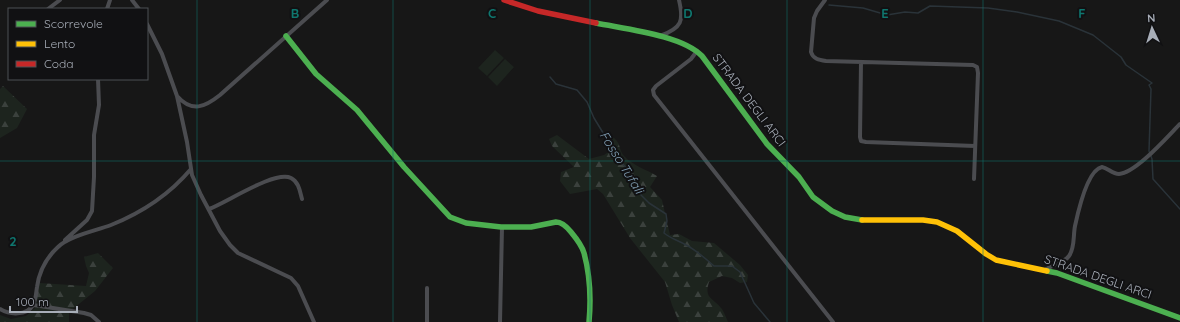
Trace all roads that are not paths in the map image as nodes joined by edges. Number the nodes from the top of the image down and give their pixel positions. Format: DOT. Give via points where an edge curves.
graph roads {
  1 [pos="60,0"];
  2 [pos="132,0"];
  3 [pos="327,0"];
  4 [pos="504,0"];
  5 [pos="679,0"];
  6 [pos="825,0"];
  7 [pos="49,8"];
  8 [pos="138,8"];
  9 [pos="148,26"];
  10 [pos="286,36"];
  11 [pos="660,36"];
  12 [pos="697,51"];
  13 [pos="861,62"];
  14 [pos="98,80"];
  15 [pos="178,96"];
  16 [pos="1180,124"];
  17 [pos="975,146"];
  18 [pos="191,170"];
  19 [pos="974,179"];
  20 [pos="302,200"];
  21 [pos="209,209"];
  22 [pos="502,227"];
  23 [pos="63,242"];
  24 [pos="1044,270"];
  25 [pos="427,288"];
  26 [pos="34,305"];
  27 [pos="0,309"];
  28 [pos="1180,318"];
  29 [pos="99,322"];
  30 [pos="314,322"];
  31 [pos="427,322"];
  32 [pos="500,322"];
  33 [pos="589,322"];
  34 [pos="833,322"];
  1 -- 7 [label="street"];
  2 -- 8 [label="street"];
  3 -- 10 [label="street"];
  4 -- 11 [label="street, STRADA DEGLI ARCI" via="538,11"];
  5 -- 11 [label="street" via="681,22 674,30"];
  6 -- 13 [label="street" via="813,20 812,55 820,60"];
  9 -- 15 [label="street"];
  10 -- 15 [label="street" via="207,105 190,105"];
  10 -- 22 [label="street" via="314,72 357,110 400,163 447,214 461,222"];
  11 -- 12 [label="street, STRADA DEGLI ARCI" via="682,42"];
  12 -- 24 [label="street, STRADA DEGLI ARCI" via="767,144 799,177 813,197 830,210 859,220 937,222 957,231 996,260"];
  12 -- 34 [label="street" via="691,59 656,86 653,90 654,95"];
  13 -- 17 [label="street" via="861,141"];
  13 -- 17 [label="street" via="975,66 978,73"];
  14 -- 23 [label="street" via="92,211 87,220"];
  15 -- 18 [label="street"];
  16 -- 24 [label="street" via="1152,154 1121,174 1102,166 1094,170 1075,224 1070,255"];
  17 -- 19 [label="street"];
  18 -- 21 [label="street" via="197,188"];
  18 -- 23 [label="street" via="156,201 139,212"];
  20 -- 21 [label="street" via="296,182 282,177 258,185"];
  21 -- 30 [label="street" via="220,231 234,250 294,281"];
  22 -- 32 [label="street"];
  22 -- 33 [label="street" via="528,227 554,222 564,226 581,246 584,254 591,298"];
  23 -- 26 [label="street" via="43,267"];
  24 -- 28 [label="street, STRADA DEGLI ARCI"];
  25 -- 31 [label="street"];
  26 -- 27 [label="street" via="17,314"];
  26 -- 29 [label="street" via="84,313"];
}
